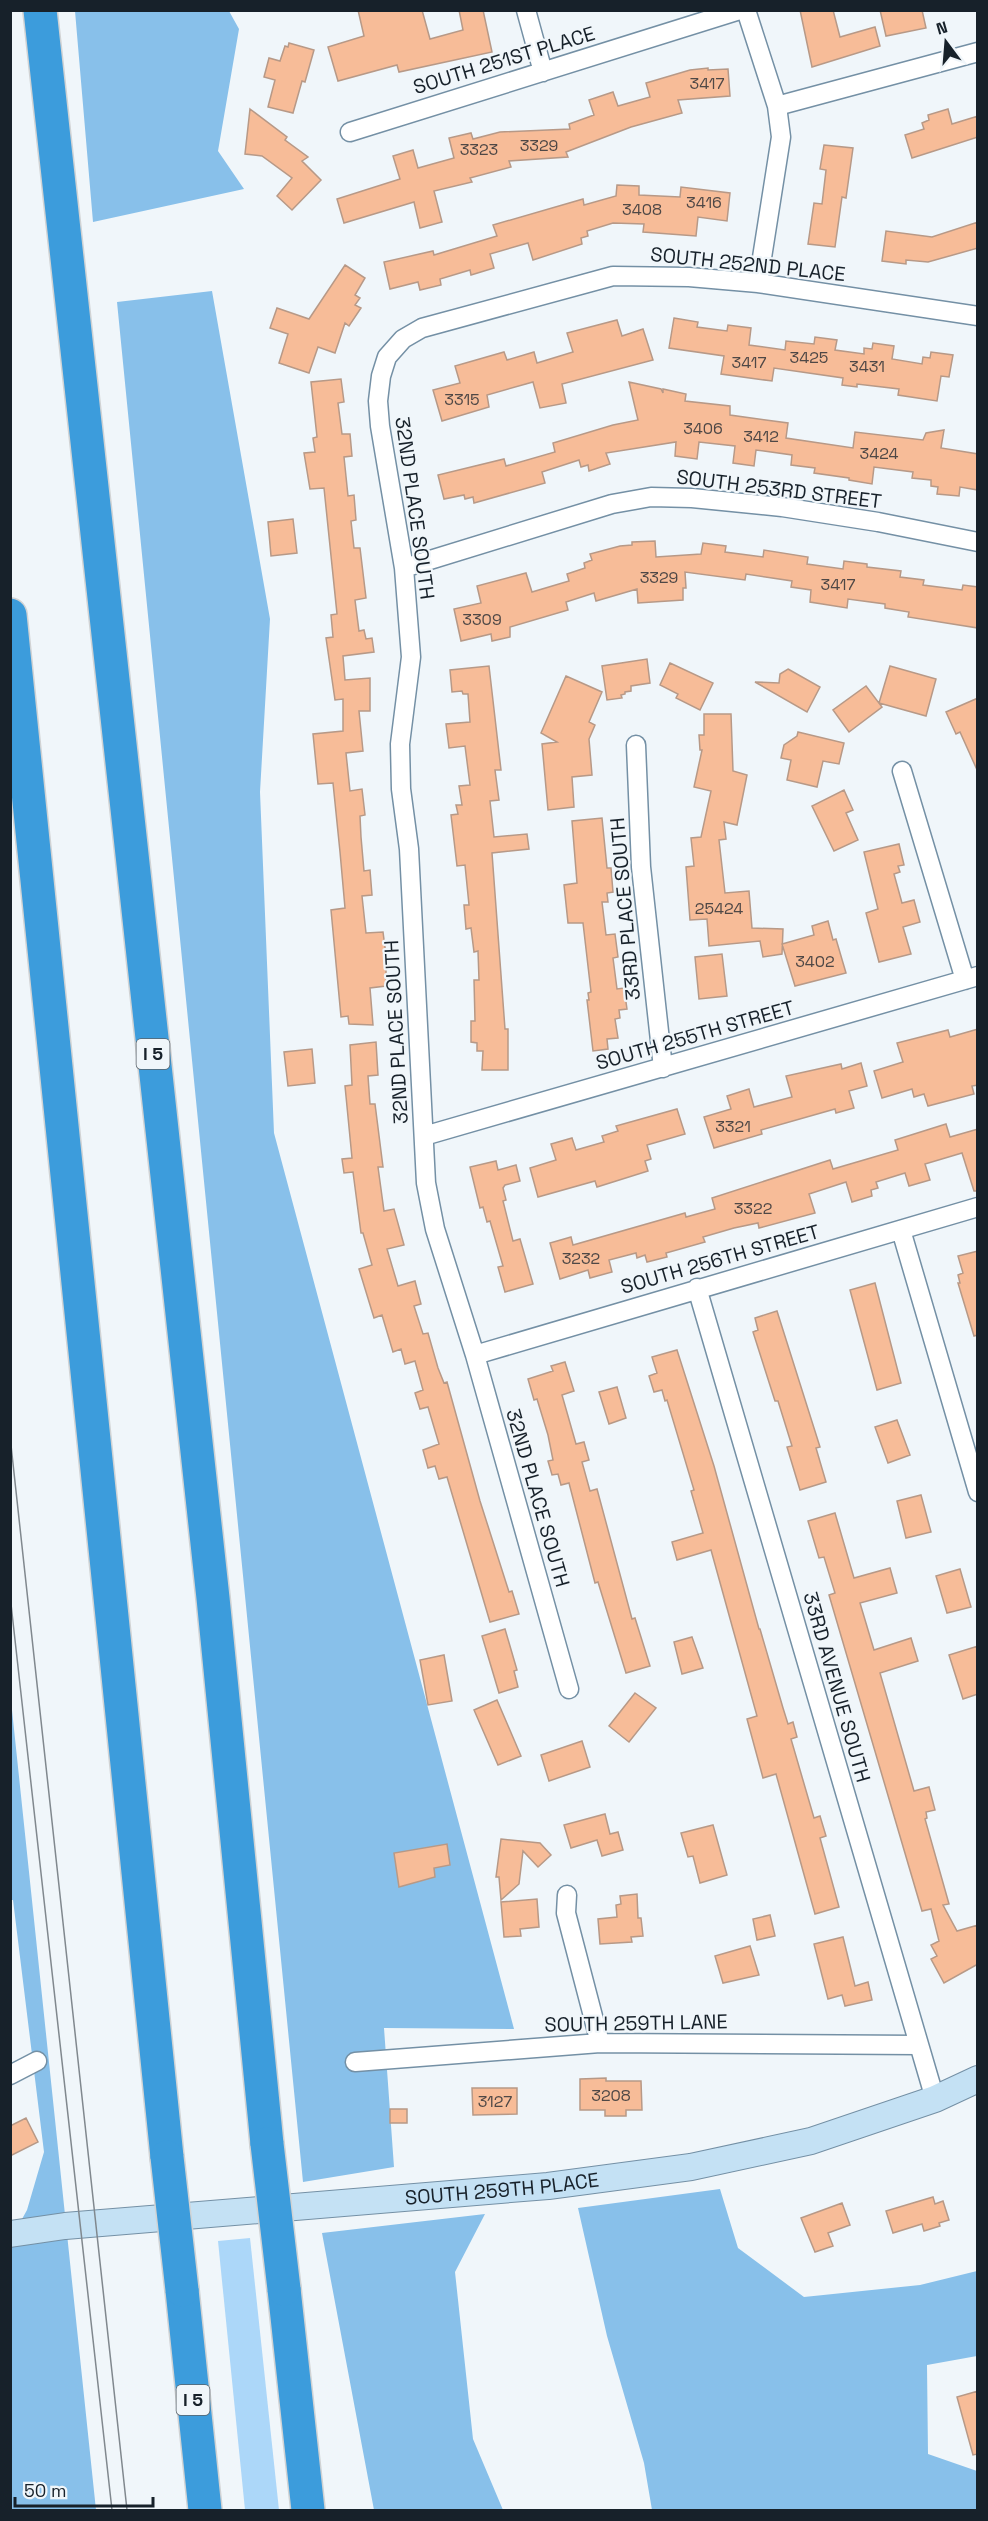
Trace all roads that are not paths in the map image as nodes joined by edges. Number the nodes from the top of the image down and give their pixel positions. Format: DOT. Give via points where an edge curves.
graph roads {
  1 [pos="40,10"];
  2 [pos="526,10"];
  3 [pos="740,10"];
  4 [pos="746,10"];
  5 [pos="978,52"];
  6 [pos="543,72"];
  7 [pos="777,106"];
  8 [pos="350,132"];
  9 [pos="758,283"];
  10 [pos="978,316"];
  11 [pos="387,357"];
  12 [pos="978,542"];
  13 [pos="404,568"];
  14 [pos="10,615"];
  15 [pos="636,745"];
  16 [pos="902,771"];
  17 [pos="971,978"];
  18 [pos="663,1068"];
  19 [pos="424,1136"];
  20 [pos="978,1207"];
  21 [pos="901,1230"];
  22 [pos="697,1288"];
  23 [pos="475,1355"];
  24 [pos="978,1492"];
  25 [pos="569,1689"];
  26 [pos="567,1895"];
  27 [pos="600,2043"];
  28 [pos="918,2045"];
  29 [pos="37,2061"];
  30 [pos="355,2062"];
  31 [pos="10,2075"];
  32 [pos="978,2079"];
  33 [pos="935,2099"];
  34 [pos="10,2234"];
  35 [pos="205,2511"];
  36 [pos="308,2511"];
  1 -- 36 [label="highway, I 5, bridge"];
  2 -- 6 [label="street"];
  3 -- 6 [label="street, SOUTH 251ST PLACE"];
  4 -- 7 [label="street"];
  5 -- 7 [label="street"];
  6 -- 8 [label="street, SOUTH 251ST PLACE"];
  7 -- 9 [label="street" via="781,137"];
  9 -- 10 [label="street, SOUTH 252ND PLACE"];
  9 -- 11 [label="street, SOUTH 252ND PLACE" via="612,276 422,328 402,339"];
  11 -- 13 [label="street, 32ND PLACE SOUTH" via="378,401 380,426"];
  12 -- 13 [label="street, SOUTH 253RD STREET" via="782,507 651,497 602,507"];
  13 -- 19 [label="street, 32ND PLACE SOUTH" via="411,657 400,744 401,789 409,849"];
  14 -- 35 [label="highway, I 5, bridge"];
  15 -- 18 [label="street, 33RD PLACE SOUTH" via="641,867"];
  16 -- 17 [label="street"];
  17 -- 18 [label="street, SOUTH 255TH STREET"];
  18 -- 19 [label="street, SOUTH 255TH STREET"];
  19 -- 23 [label="street, 32ND PLACE SOUTH" via="426,1183 435,1229"];
  20 -- 21 [label="street, SOUTH 256TH STREET"];
  21 -- 22 [label="street, SOUTH 256TH STREET"];
  21 -- 24 [label="street"];
  22 -- 23 [label="street, SOUTH 256TH STREET"];
  22 -- 28 [label="street, 33RD AVENUE SOUTH"];
  23 -- 25 [label="street, 32ND PLACE SOUTH"];
  26 -- 27 [label="street" via="566,1913"];
  27 -- 28 [label="street, SOUTH 259TH LANE"];
  27 -- 30 [label="street, SOUTH 259TH LANE"];
  28 -- 33 [label="street, 33RD AVENUE SOUTH"];
  29 -- 31 [label="street"];
  32 -- 33 [label="main road, SOUTH 259TH PLACE"];
  33 -- 34 [label="main road, SOUTH 259TH PLACE" via="811,2141 691,2167 548,2186 76,2225"];
}
